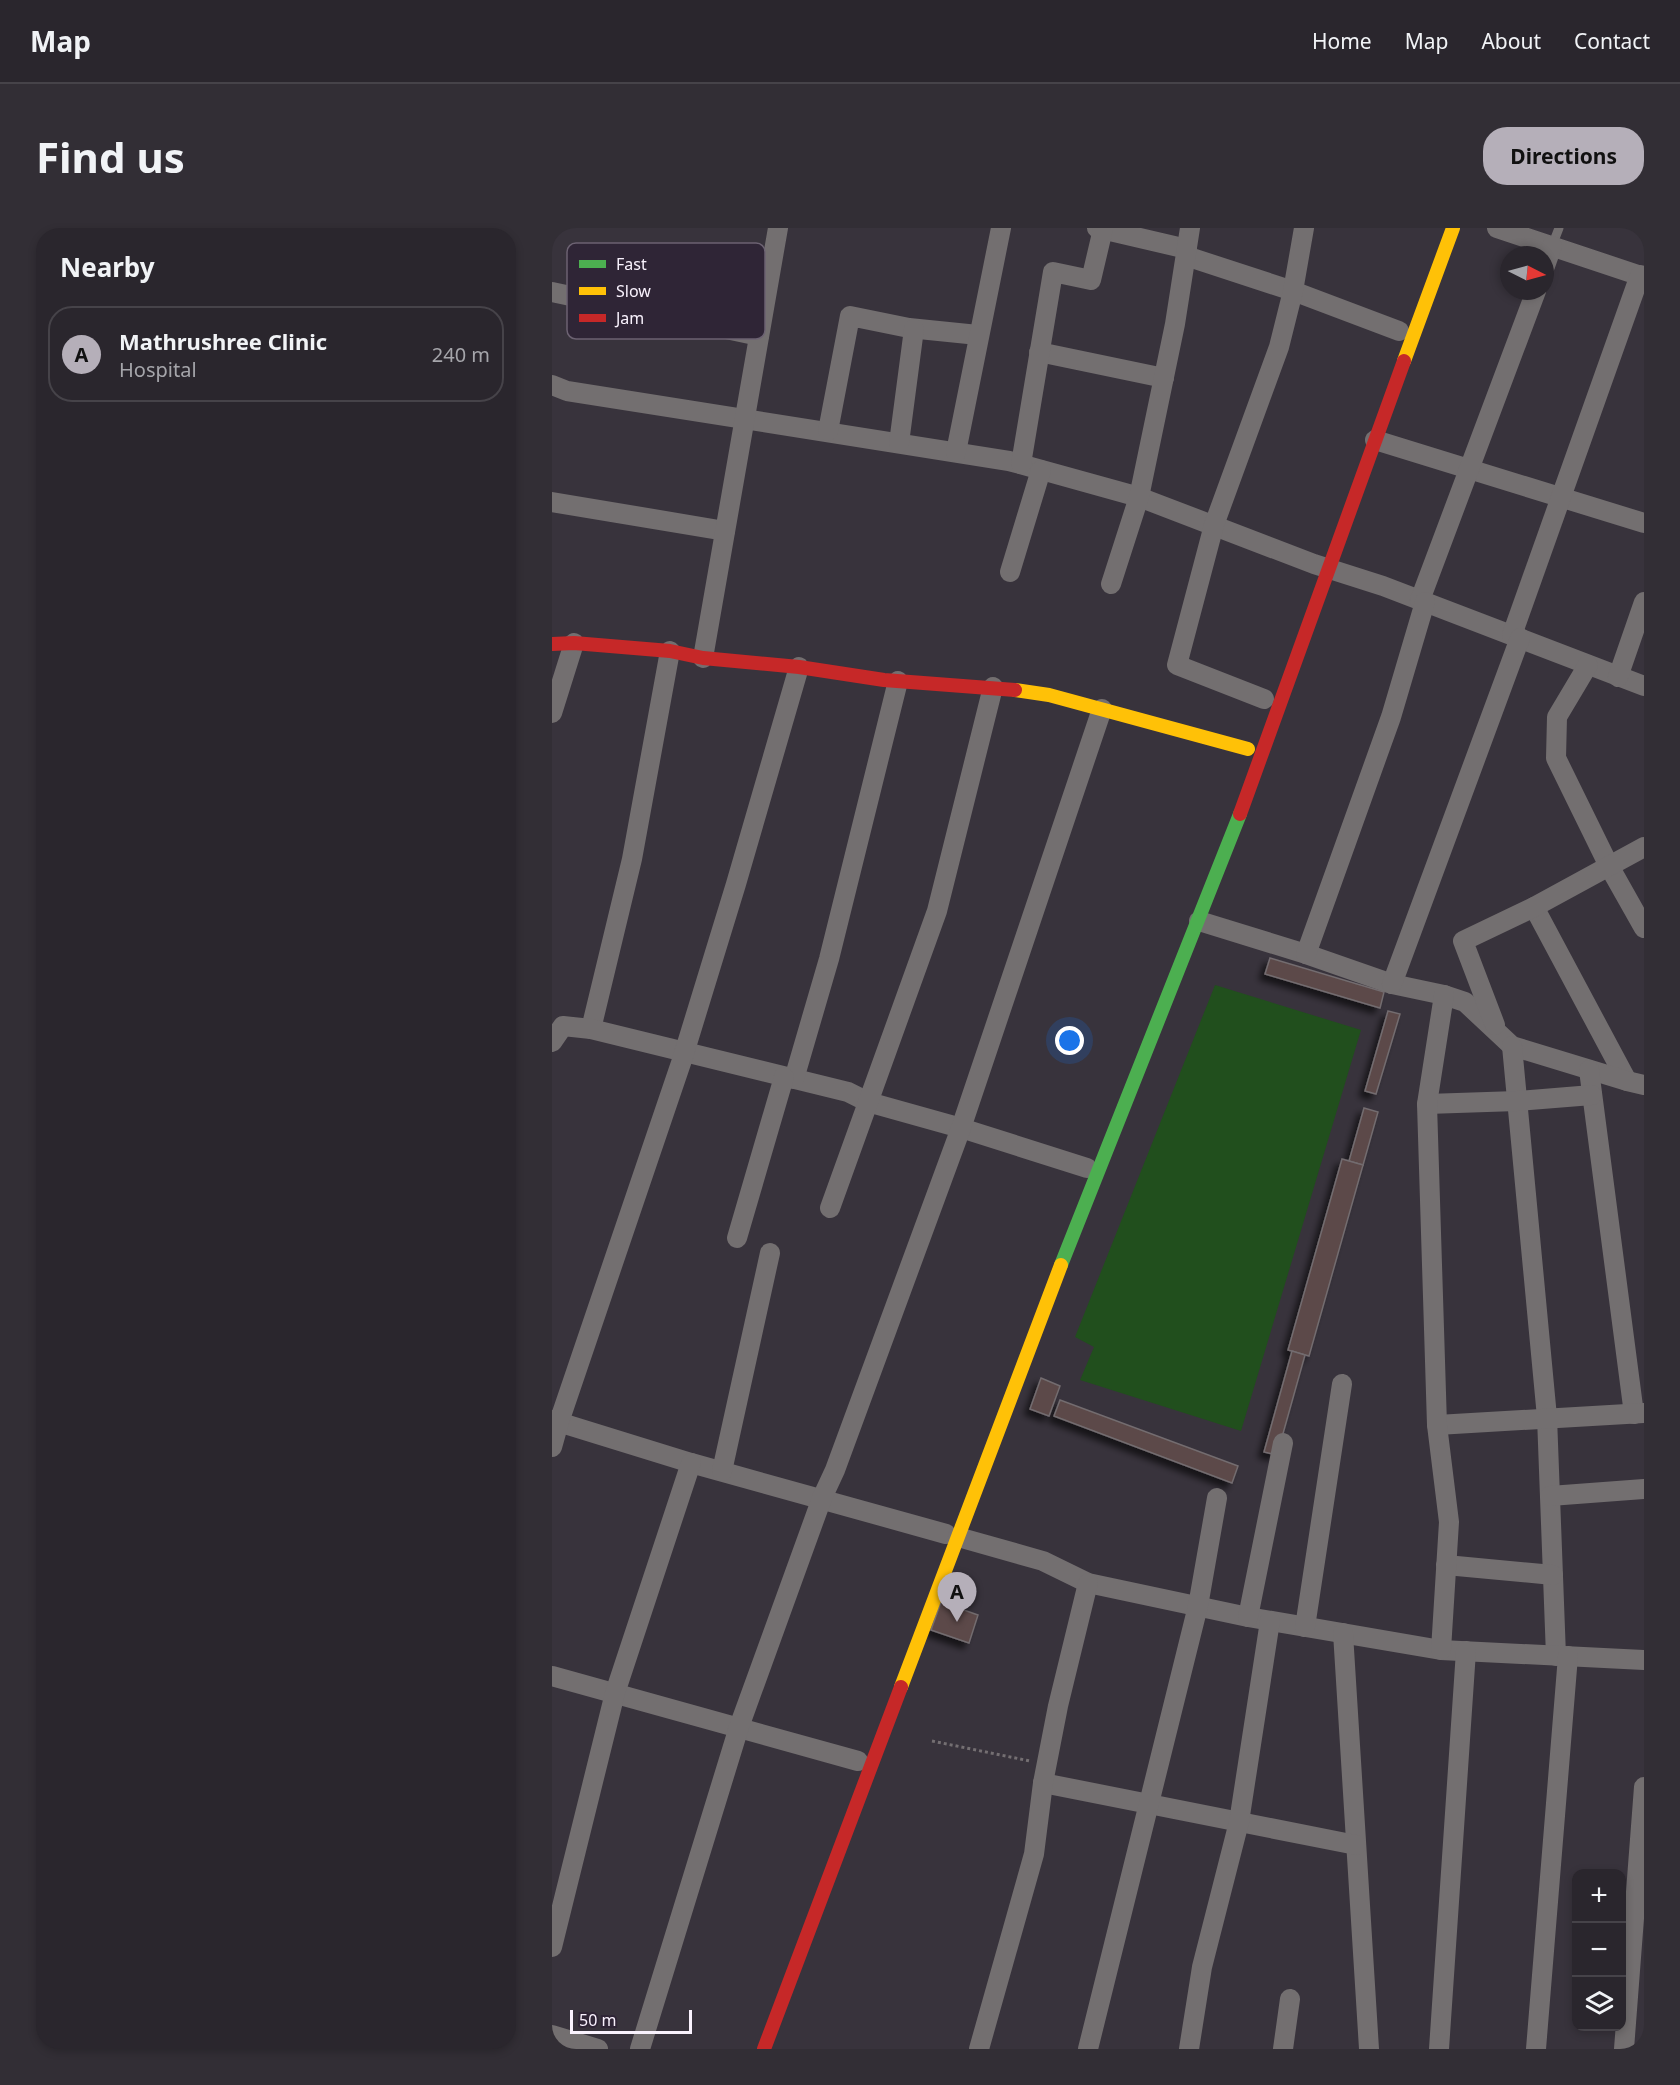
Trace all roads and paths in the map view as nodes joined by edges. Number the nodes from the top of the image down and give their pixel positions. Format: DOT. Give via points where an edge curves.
graph roads {
  1 [pos="777,228"];
  2 [pos="1001,228"];
  3 [pos="1190,228"];
  4 [pos="1304,228"];
  5 [pos="1453,228"];
  6 [pos="1497,228"];
  7 [pos="1100,229"];
  8 [pos="1556,237"];
  9 [pos="1186,252"];
  10 [pos="1642,276"];
  11 [pos="1293,291"];
  12 [pos="552,292"];
  13 [pos="567,295"];
  14 [pos="765,300"];
  15 [pos="1533,300"];
  16 [pos="914,329"];
  17 [pos="1399,331"];
  18 [pos="978,335"];
  19 [pos="758,339"];
  20 [pos="1040,352"];
  21 [pos="1164,378"];
  22 [pos="552,385"];
  23 [pos="745,418"];
  24 [pos="828,431"];
  25 [pos="1375,440"];
  26 [pos="899,443"];
  27 [pos="956,452"];
  28 [pos="1021,464"];
  29 [pos="1041,470"];
  30 [pos="1470,471"];
  31 [pos="1139,497"];
  32 [pos="1561,498"];
  33 [pos="552,502"];
  34 [pos="1644,523"];
  35 [pos="1214,525"];
  36 [pos="725,531"];
  37 [pos="1317,566"];
  38 [pos="1010,572"];
  39 [pos="1111,584"];
  40 [pos="1423,601"];
  41 [pos="1644,602"];
  42 [pos="1516,637"];
  43 [pos="574,643"];
  44 [pos="552,644"];
  45 [pos="670,651"];
  46 [pos="703,658"];
  47 [pos="1588,665"];
  48 [pos="799,667"];
  49 [pos="1618,677"];
  50 [pos="898,681"];
  51 [pos="1644,686"];
  52 [pos="993,687"];
  53 [pos="1264,699"];
  54 [pos="1102,709"];
  55 [pos="552,713"];
  56 [pos="1248,750"];
  57 [pos="1644,847"];
  58 [pos="1609,866"];
  59 [pos="1198,883"];
  60 [pos="1534,907"];
  61 [pos="1199,921"];
  62 [pos="1644,928"];
  63 [pos="1306,954"];
  64 [pos="1392,984"];
  65 [pos="1444,995"];
  66 [pos="591,1029"];
  67 [pos="1497,1031"];
  68 [pos="552,1042"];
  69 [pos="1512,1046"];
  70 [pos="684,1052"];
  71 [pos="1589,1070"];
  72 [pos="789,1078"];
  73 [pos="1636,1083"];
  74 [pos="1592,1095"];
  75 [pos="1517,1101"];
  76 [pos="868,1102"];
  77 [pos="1427,1104"];
  78 [pos="961,1128"];
  79 [pos="1087,1168"];
  80 [pos="830,1208"];
  81 [pos="737,1238"];
  82 [pos="770,1253"];
  83 [pos="1342,1384"];
  84 [pos="1639,1413"];
  85 [pos="1547,1418"];
  86 [pos="555,1421"];
  87 [pos="1437,1425"];
  88 [pos="1283,1443"];
  89 [pos="552,1447"];
  90 [pos="691,1463"];
  91 [pos="722,1472"];
  92 [pos="1644,1489"];
  93 [pos="1550,1496"];
  94 [pos="822,1498"];
  95 [pos="1217,1498"];
  96 [pos="952,1535"];
  97 [pos="1446,1565"];
  98 [pos="1553,1575"];
  99 [pos="1088,1582"];
  100 [pos="1198,1606"];
  101 [pos="1248,1617"];
  102 [pos="1270,1621"];
  103 [pos="1305,1627"];
  104 [pos="1343,1633"];
  105 [pos="1442,1650"];
  106 [pos="1466,1651"];
  107 [pos="1562,1656"];
  108 [pos="1644,1660"];
  109 [pos="552,1676"];
  110 [pos="615,1693"];
  111 [pos="739,1726"];
  112 [pos="932,1741"];
  113 [pos="856,1767"];
  114 [pos="1045,1773"];
  115 [pos="1644,1787"];
  116 [pos="1149,1804"];
  117 [pos="1239,1822"];
  118 [pos="1356,1845"];
  119 [pos="552,1947"];
  120 [pos="1290,2000"];
  121 [pos="552,2035"];
  122 [pos="598,2049"];
  123 [pos="640,2049"];
  124 [pos="764,2049"];
  125 [pos="979,2049"];
  126 [pos="1088,2049"];
  127 [pos="1189,2049"];
  128 [pos="1282,2049"];
  129 [pos="1369,2049"];
  130 [pos="1439,2049"];
  131 [pos="1536,2049"];
  132 [pos="1624,2049"];
  1 -- 14 [label="street"];
  2 -- 18 [label="street"];
  3 -- 9 [label="street"];
  4 -- 11 [label="street"];
  5 -- 25 [label="main road"];
  6 -- 8 [label="street"];
  7 -- 9 [label="street"];
  7 -- 20 [label="street" via="1091,280 1053,272"];
  8 -- 10 [label="street"];
  9 -- 11 [label="street"];
  9 -- 21 [label="street"];
  10 -- 32 [label="street"];
  11 -- 17 [label="street"];
  11 -- 35 [label="street" via="1279,347"];
  12 -- 13 [label="street"];
  15 -- 30 [label="street"];
  16 -- 18 [label="street"];
  16 -- 24 [label="street" via="850,316"];
  16 -- 26 [label="street"];
  18 -- 27 [label="street"];
  19 -- 23 [label="street"];
  20 -- 21 [label="street"];
  20 -- 28 [label="street"];
  21 -- 31 [label="street"];
  22 -- 23 [label="street" via="567,391"];
  23 -- 24 [label="street"];
  23 -- 36 [label="street"];
  24 -- 26 [label="street"];
  25 -- 30 [label="street"];
  25 -- 37 [label="main road"];
  26 -- 27 [label="street"];
  27 -- 28 [label="street"];
  28 -- 29 [label="street"];
  29 -- 31 [label="street"];
  29 -- 38 [label="street"];
  30 -- 32 [label="street"];
  30 -- 40 [label="street"];
  31 -- 35 [label="street"];
  31 -- 39 [label="street"];
  32 -- 34 [label="street"];
  32 -- 42 [label="street"];
  33 -- 36 [label="street"];
  35 -- 37 [label="street"];
  35 -- 53 [label="street" via="1177,665"];
  36 -- 46 [label="street"];
  37 -- 40 [label="street"];
  37 -- 61 [label="main road" via="1260,761"];
  40 -- 42 [label="street"];
  40 -- 63 [label="street" via="1391,717"];
  41 -- 49 [label="street"];
  42 -- 47 [label="street"];
  42 -- 64 [label="street"];
  43 -- 44 [label="main road"];
  43 -- 45 [label="main road"];
  43 -- 55 [label="street"];
  45 -- 46 [label="main road"];
  45 -- 66 [label="street" via="632,859"];
  46 -- 48 [label="main road"];
  47 -- 49 [label="street"];
  47 -- 58 [label="street" via="1557,717 1556,758"];
  48 -- 50 [label="main road"];
  48 -- 70 [label="street"];
  49 -- 51 [label="street"];
  50 -- 52 [label="main road"];
  50 -- 72 [label="street" via="830,959"];
  52 -- 54 [label="main road" via="1049,695"];
  52 -- 76 [label="street" via="937,911"];
  54 -- 56 [label="main road"];
  54 -- 78 [label="street"];
  57 -- 58 [label="street"];
  58 -- 60 [label="street"];
  58 -- 62 [label="street"];
  59 -- 79 [label="main road"];
  60 -- 67 [label="street" via="1463,941"];
  60 -- 73 [label="street"];
  61 -- 63 [label="street"];
  61 -- 96 [label="main road"];
  63 -- 64 [label="street"];
  64 -- 65 [label="street"];
  65 -- 67 [label="street" via="1465,1002"];
  65 -- 77 [label="street"];
  66 -- 68 [label="street" via="563,1026"];
  66 -- 70 [label="street"];
  67 -- 69 [label="street"];
  69 -- 71 [label="street"];
  69 -- 75 [label="street"];
  70 -- 72 [label="street"];
  70 -- 86 [label="street"];
  71 -- 73 [label="street"];
  71 -- 74 [label="street"];
  72 -- 76 [label="street" via="848,1092"];
  72 -- 81 [label="street"];
  74 -- 75 [label="street"];
  74 -- 84 [label="street"];
  75 -- 77 [label="street"];
  75 -- 85 [label="street"];
  76 -- 78 [label="street"];
  76 -- 80 [label="street"];
  77 -- 87 [label="street"];
  78 -- 79 [label="street"];
  78 -- 94 [label="street"];
  79 -- 96 [label="main road"];
  82 -- 91 [label="street"];
  83 -- 103 [label="street"];
  84 -- 85 [label="street"];
  85 -- 87 [label="street"];
  85 -- 93 [label="street"];
  86 -- 89 [label="street"];
  86 -- 90 [label="street"];
  87 -- 97 [label="street" via="1449,1522"];
  88 -- 101 [label="street"];
  90 -- 91 [label="street"];
  90 -- 110 [label="street"];
  91 -- 94 [label="street"];
  92 -- 93 [label="street"];
  93 -- 98 [label="street"];
  94 -- 96 [label="street"];
  94 -- 111 [label="street"];
  95 -- 100 [label="street"];
  96 -- 99 [label="street" via="1044,1561"];
  96 -- 113 [label="main road"];
  96 -- 124 [label="main road"];
  97 -- 98 [label="street"];
  97 -- 105 [label="street"];
  98 -- 107 [label="street"];
  99 -- 100 [label="street"];
  99 -- 114 [label="street"];
  100 -- 101 [label="street"];
  100 -- 116 [label="street"];
  101 -- 102 [label="street"];
  102 -- 103 [label="street"];
  102 -- 117 [label="street"];
  103 -- 104 [label="street"];
  104 -- 105 [label="street"];
  104 -- 118 [label="street"];
  105 -- 106 [label="street"];
  106 -- 107 [label="street"];
  106 -- 130 [label="street"];
  107 -- 108 [label="street"];
  107 -- 131 [label="street"];
  109 -- 110 [label="street"];
  110 -- 111 [label="street"];
  110 -- 119 [label="street"];
  111 -- 113 [label="street"];
  111 -- 123 [label="street"];
  112 -- 114 [label="path"];
  114 -- 116 [label="street"];
  114 -- 125 [label="street" via="1034,1854"];
  115 -- 132 [label="street"];
  116 -- 117 [label="street"];
  116 -- 126 [label="street"];
  117 -- 118 [label="street"];
  117 -- 127 [label="street" via="1202,1966"];
  118 -- 129 [label="street"];
  120 -- 128 [label="street"];
  121 -- 122 [label="street"];
}
